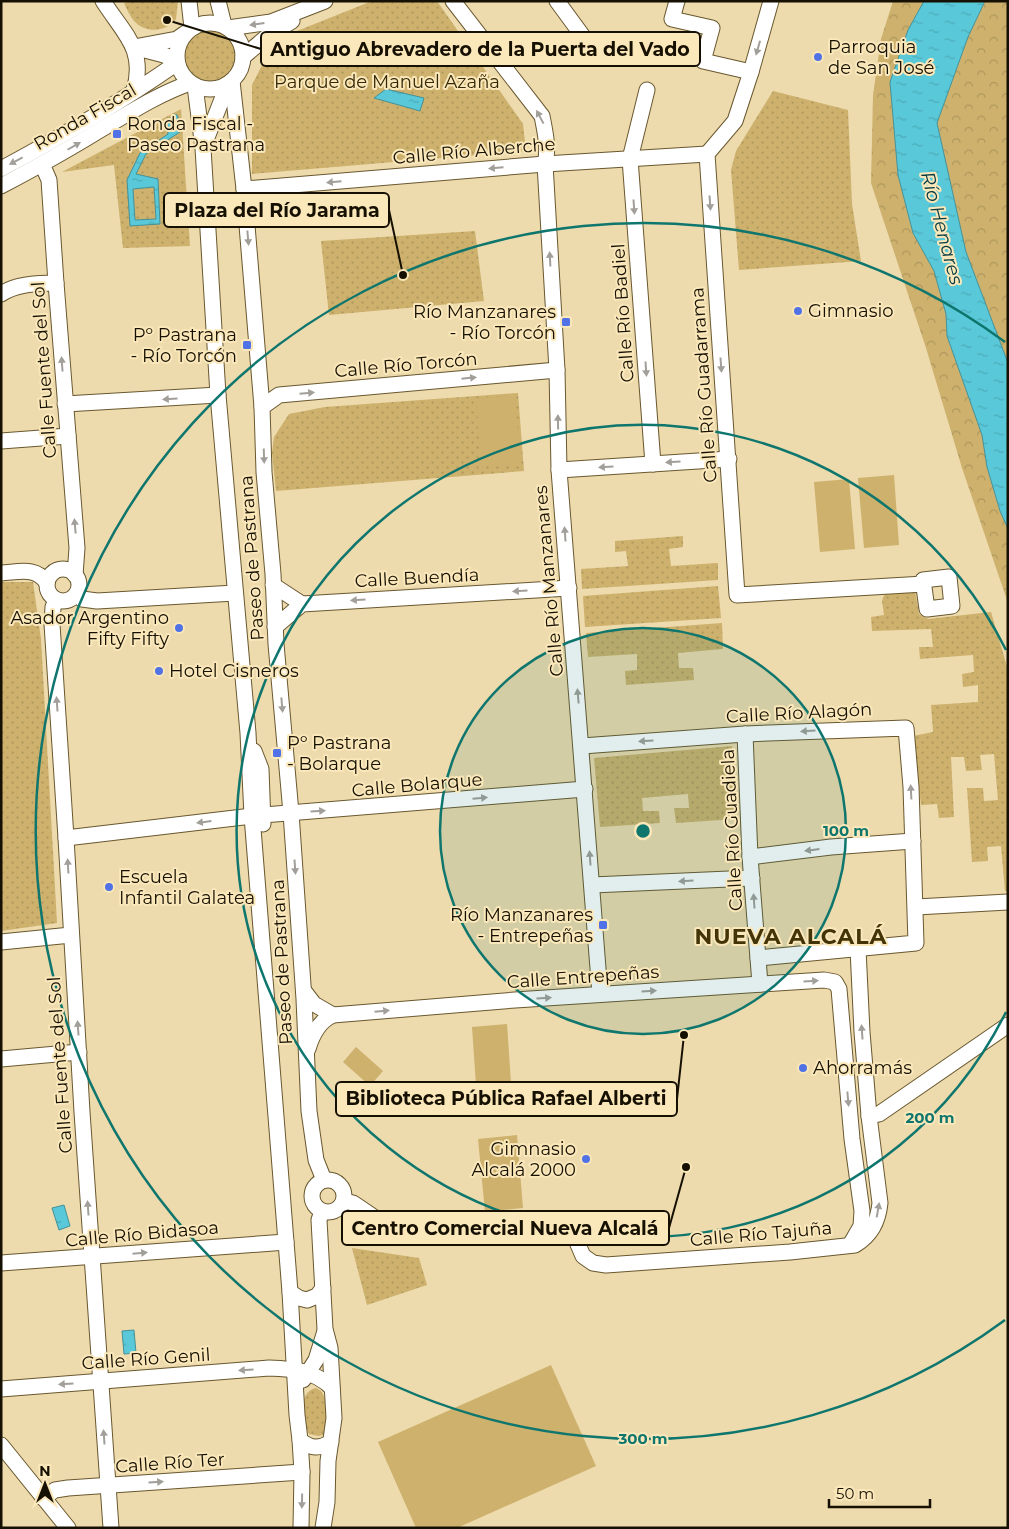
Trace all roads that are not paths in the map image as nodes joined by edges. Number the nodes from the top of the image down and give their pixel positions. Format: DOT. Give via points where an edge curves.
graph roads {
  1 [pos="103,1"];
  2 [pos="189,1"];
  3 [pos="218,1"];
  4 [pos="454,1"];
  5 [pos="557,1"];
  6 [pos="677,1"];
  7 [pos="771,1"];
  8 [pos="321,3"];
  9 [pos="226,27"];
  10 [pos="188,31"];
  11 [pos="590,46"];
  12 [pos="134,47"];
  13 [pos="244,58"];
  14 [pos="176,62"];
  15 [pos="751,72"];
  16 [pos="230,83"];
  17 [pos="193,85"];
  18 [pos="647,90"];
  19 [pos="134,91"];
  20 [pos="203,148"];
  21 [pos="707,154"];
  22 [pos="630,159"];
  23 [pos="42,164"];
  24 [pos="545,164"];
  25 [pos="1,169"];
  26 [pos="1,186"];
  27 [pos="244,189"];
  28 [pos="56,283"];
  29 [pos="1,294"];
  30 [pos="557,370"];
  31 [pos="218,395"];
  32 [pos="65,404"];
  33 [pos="262,407"];
  34 [pos="68,436"];
  35 [pos="1,441"];
  36 [pos="729,458"];
  37 [pos="653,464"];
  38 [pos="559,470"];
  39 [pos="1,573"];
  40 [pos="75,575"];
  41 [pos="47,583"];
  42 [pos="924,584"];
  43 [pos="273,585"];
  44 [pos="569,588"];
  45 [pos="235,593"];
  46 [pos="76,595"];
  47 [pos="57,600"];
  48 [pos="302,604"];
  49 [pos="275,627"];
  50 [pos="745,734"];
  51 [pos="582,746"];
  52 [pos="585,789"];
  53 [pos="291,813"];
  54 [pos="258,815"];
  55 [pos="66,838"];
  56 [pos="913,841"];
  57 [pos="750,857"];
  58 [pos="752,878"];
  59 [pos="592,886"];
  60 [pos="1008,902"];
  61 [pos="916,907"];
  62 [pos="71,935"];
  63 [pos="1,942"];
  64 [pos="858,949"];
  65 [pos="758,958"];
  66 [pos="760,984"];
  67 [pos="304,991"];
  68 [pos="600,994"];
  69 [pos="333,1015"];
  70 [pos="1008,1025"];
  71 [pos="79,1052"];
  72 [pos="306,1056"];
  73 [pos="1,1059"];
  74 [pos="869,1116"];
  75 [pos="870,1134"];
  76 [pos="852,1139"];
  77 [pos="876,1175"];
  78 [pos="857,1178"];
  79 [pos="324,1180"];
  80 [pos="344,1200"];
  81 [pos="322,1211"];
  82 [pos="286,1242"];
  83 [pos="850,1245"];
  84 [pos="92,1257"];
  85 [pos="1,1263"];
  86 [pos="322,1288"];
  87 [pos="290,1292"];
  88 [pos="326,1329"];
  89 [pos="302,1371"];
  90 [pos="100,1381"];
  91 [pos="332,1388"];
  92 [pos="1,1389"];
  93 [pos="300,1440"];
  94 [pos="331,1442"];
  95 [pos="1,1445"];
  96 [pos="302,1472"];
  97 [pos="107,1486"];
  98 [pos="43,1498"];
  99 [pos="68,1528"];
  100 [pos="111,1528"];
  101 [pos="301,1528"];
  102 [pos="323,1528"];
  1 -- 12 [label="street"];
  2 -- 10 [label="street"];
  3 -- 9 [label="street"];
  24 -- 4 [label="street, Calle Río Manzanares, one-way" via="542,116"];
  5 -- 11 [label="street"];
  6 -- 15 [label="street" via="672,19 712,28 703,61"];
  7 -- 15 [label="street, one-way"];
  8 -- 9 [label="street, one-way" via="271,22"];
  8 -- 13 [label="street" via="275,31"];
  9 -- 10 [label="street" via="208,23"];
  9 -- 13 [label="street" via="240,41"];
  10 -- 12 [label="street" via="177,39"];
  10 -- 14 [label="street" via="176,50"];
  12 -- 14 [label="street" via="164,55"];
  12 -- 19 [label="street" via="138,71"];
  13 -- 16 [label="street"];
  14 -- 17 [label="street"];
  14 -- 19 [label="street, Ronda Fiscal"];
  15 -- 21 [label="street" via="735,120"];
  16 -- 17 [label="street" via="206,89"];
  16 -- 20 [label="street, Paseo de Pastrana"];
  16 -- 27 [label="street, Paseo de Pastrana"];
  17 -- 20 [label="street, Paseo de Pastrana"];
  23 -- 17 [label="street, Ronda Fiscal, one-way" via="141,105 175,88"];
  18 -- 22 [label="street, Calle Río Badiel"];
  19 -- 25 [label="street, Ronda Fiscal, one-way"];
  20 -- 31 [label="street, Paseo de Pastrana"];
  21 -- 22 [label="street, Calle Río Alberche"];
  21 -- 36 [label="street, Calle Río Guadarrama, one-way"];
  22 -- 24 [label="street, Calle Río Alberche"];
  22 -- 37 [label="street, Calle Río Badiel, one-way"];
  23 -- 26 [label="street, Ronda Fiscal"];
  23 -- 28 [label="street, Calle Fuente del Sol" via="50,180"];
  24 -- 27 [label="street, Calle Río Alberche, one-way"];
  30 -- 24 [label="street, Calle Río Manzanares, one-way"];
  27 -- 33 [label="street, Paseo de Pastrana, one-way"];
  28 -- 29 [label="street" via="21,285"];
  32 -- 28 [label="street, Calle Fuente del Sol, one-way"];
  33 -- 30 [label="street, Calle Río Torcón, one-way" via="279,395"];
  38 -- 30 [label="street, Calle Río Manzanares, one-way"];
  31 -- 32 [label="street, one-way"];
  31 -- 45 [label="street, Paseo de Pastrana"];
  32 -- 34 [label="street, Calle Fuente del Sol"];
  33 -- 43 [label="street, Paseo de Pastrana, one-way"];
  34 -- 35 [label="street"];
  40 -- 34 [label="street, Calle Fuente del Sol, one-way" via="77,548"];
  36 -- 37 [label="street, one-way"];
  36 -- 42 [label="street, Calle Río Guadarrama" via="737,596"];
  37 -- 38 [label="street, one-way"];
  44 -- 38 [label="street, Calle Río Manzanares, one-way"];
  39 -- 41 [label="street" via="34,571"];
  40 -- 41 [label="street" via="61,569 52,574"];
  40 -- 46 [label="street" via="79,585"];
  41 -- 47 [label="street" via="49,593"];
  43 -- 48 [label="street"];
  43 -- 49 [label="street, Paseo de Pastrana"];
  44 -- 48 [label="street, Calle Buendía, one-way"];
  51 -- 44 [label="street, Calle Río Manzanares, one-way"];
  45 -- 46 [label="street" via="97,601 82,600"];
  45 -- 54 [label="street, Paseo de Pastrana"];
  46 -- 47 [label="street" via="67,601"];
  55 -- 47 [label="street, Calle Fuente del Sol, one-way" via="52,624"];
  48 -- 49 [label="street"];
  49 -- 53 [label="street, Paseo de Pastrana, one-way"];
  50 -- 51 [label="street, Calle Río Alagón, one-way"];
  56 -- 50 [label="street, Calle Río Alagón, one-way" via="906,728"];
  50 -- 57 [label="street, Calle Río Guadiela"];
  51 -- 52 [label="street, Calle Río Manzanares"];
  53 -- 52 [label="street, Calle Bolarque, one-way"];
  59 -- 52 [label="street, Calle Río Manzanares, one-way"];
  53 -- 54 [label="street, Calle Bolarque"];
  53 -- 67 [label="street, Paseo de Pastrana, one-way"];
  54 -- 55 [label="street, Calle Bolarque, one-way"];
  54 -- 82 [label="street, Paseo de Pastrana" via="258,876"];
  62 -- 55 [label="street, Calle Fuente del Sol, one-way"];
  56 -- 57 [label="street, one-way"];
  56 -- 61 [label="street"];
  57 -- 58 [label="street, Calle Río Guadiela"];
  58 -- 59 [label="street, one-way"];
  65 -- 58 [label="street, Calle Río Guadiela, one-way"];
  59 -- 68 [label="street, Calle Río Manzanares"];
  60 -- 61 [label="street"];
  61 -- 64 [label="street" via="916,943"];
  62 -- 63 [label="street"];
  71 -- 62 [label="street, Calle Fuente del Sol, one-way"];
  64 -- 65 [label="street"];
  74 -- 64 [label="street, one-way"];
  65 -- 66 [label="street, Calle Río Guadiela"];
  68 -- 66 [label="street, Calle Entrepeñas, one-way"];
  66 -- 76 [label="street, Calle Entrepeñas, one-way" via="835,982 839,989"];
  67 -- 69 [label="street" via="314,1004"];
  67 -- 72 [label="street, Paseo de Pastrana"];
  69 -- 68 [label="street, Calle Entrepeñas, one-way"];
  69 -- 72 [label="street" via="316,1030"];
  70 -- 74 [label="street" via="879,1114"];
  71 -- 73 [label="street"];
  84 -- 71 [label="street, Calle Fuente del Sol, one-way"];
  72 -- 79 [label="street, Paseo de Pastrana" via="316,1160"];
  74 -- 75 [label="street"];
  75 -- 76 [label="street"];
  75 -- 77 [label="street"];
  76 -- 78 [label="street"];
  77 -- 78 [label="street"];
  83 -- 77 [label="street, one-way" via="870,1234 879,1214"];
  78 -- 83 [label="street" via="861,1226"];
  79 -- 80 [label="street" via="338,1182 345,1194"];
  79 -- 81 [label="street" via="318,1183 312,1195 316,1207"];
  80 -- 81 [label="street" via="335,1211"];
  80 -- 83 [label="street, Calle Río Tajuña" via="384,1224 409,1230 558,1222 566,1227 584,1256 593,1263 606,1265"];
  81 -- 86 [label="street" via="319,1220"];
  84 -- 82 [label="street, Calle Río Bidasoa, one-way"];
  82 -- 87 [label="street, Paseo de Pastrana"];
  84 -- 85 [label="street, Calle Río Bidasoa"];
  84 -- 90 [label="street, Calle Fuente del Sol"];
  86 -- 87 [label="street" via="307,1300"];
  86 -- 88 [label="street"];
  87 -- 89 [label="street, Paseo de Pastrana"];
  88 -- 89 [label="street" via="316,1360"];
  88 -- 91 [label="street"];
  89 -- 90 [label="street, Calle Río Genil, one-way" via="269,1368"];
  89 -- 91 [label="street" via="317,1376"];
  89 -- 93 [label="street, Paseo de Pastrana" via="296,1386"];
  90 -- 92 [label="street, Calle Río Genil, one-way"];
  97 -- 90 [label="street, Calle Fuente del Sol, one-way"];
  91 -- 94 [label="street" via="334,1418"];
  93 -- 94 [label="street" via="316,1448"];
  93 -- 96 [label="street, Paseo de Pastrana"];
  94 -- 102 [label="street"];
  95 -- 98 [label="street"];
  97 -- 96 [label="street, Calle Río Ter, one-way"];
  96 -- 101 [label="street, Paseo de Pastrana, one-way"];
  97 -- 98 [label="street, Calle Río Ter" via="55,1490"];
  97 -- 100 [label="street, Calle Fuente del Sol"];
  98 -- 99 [label="street"];
}
